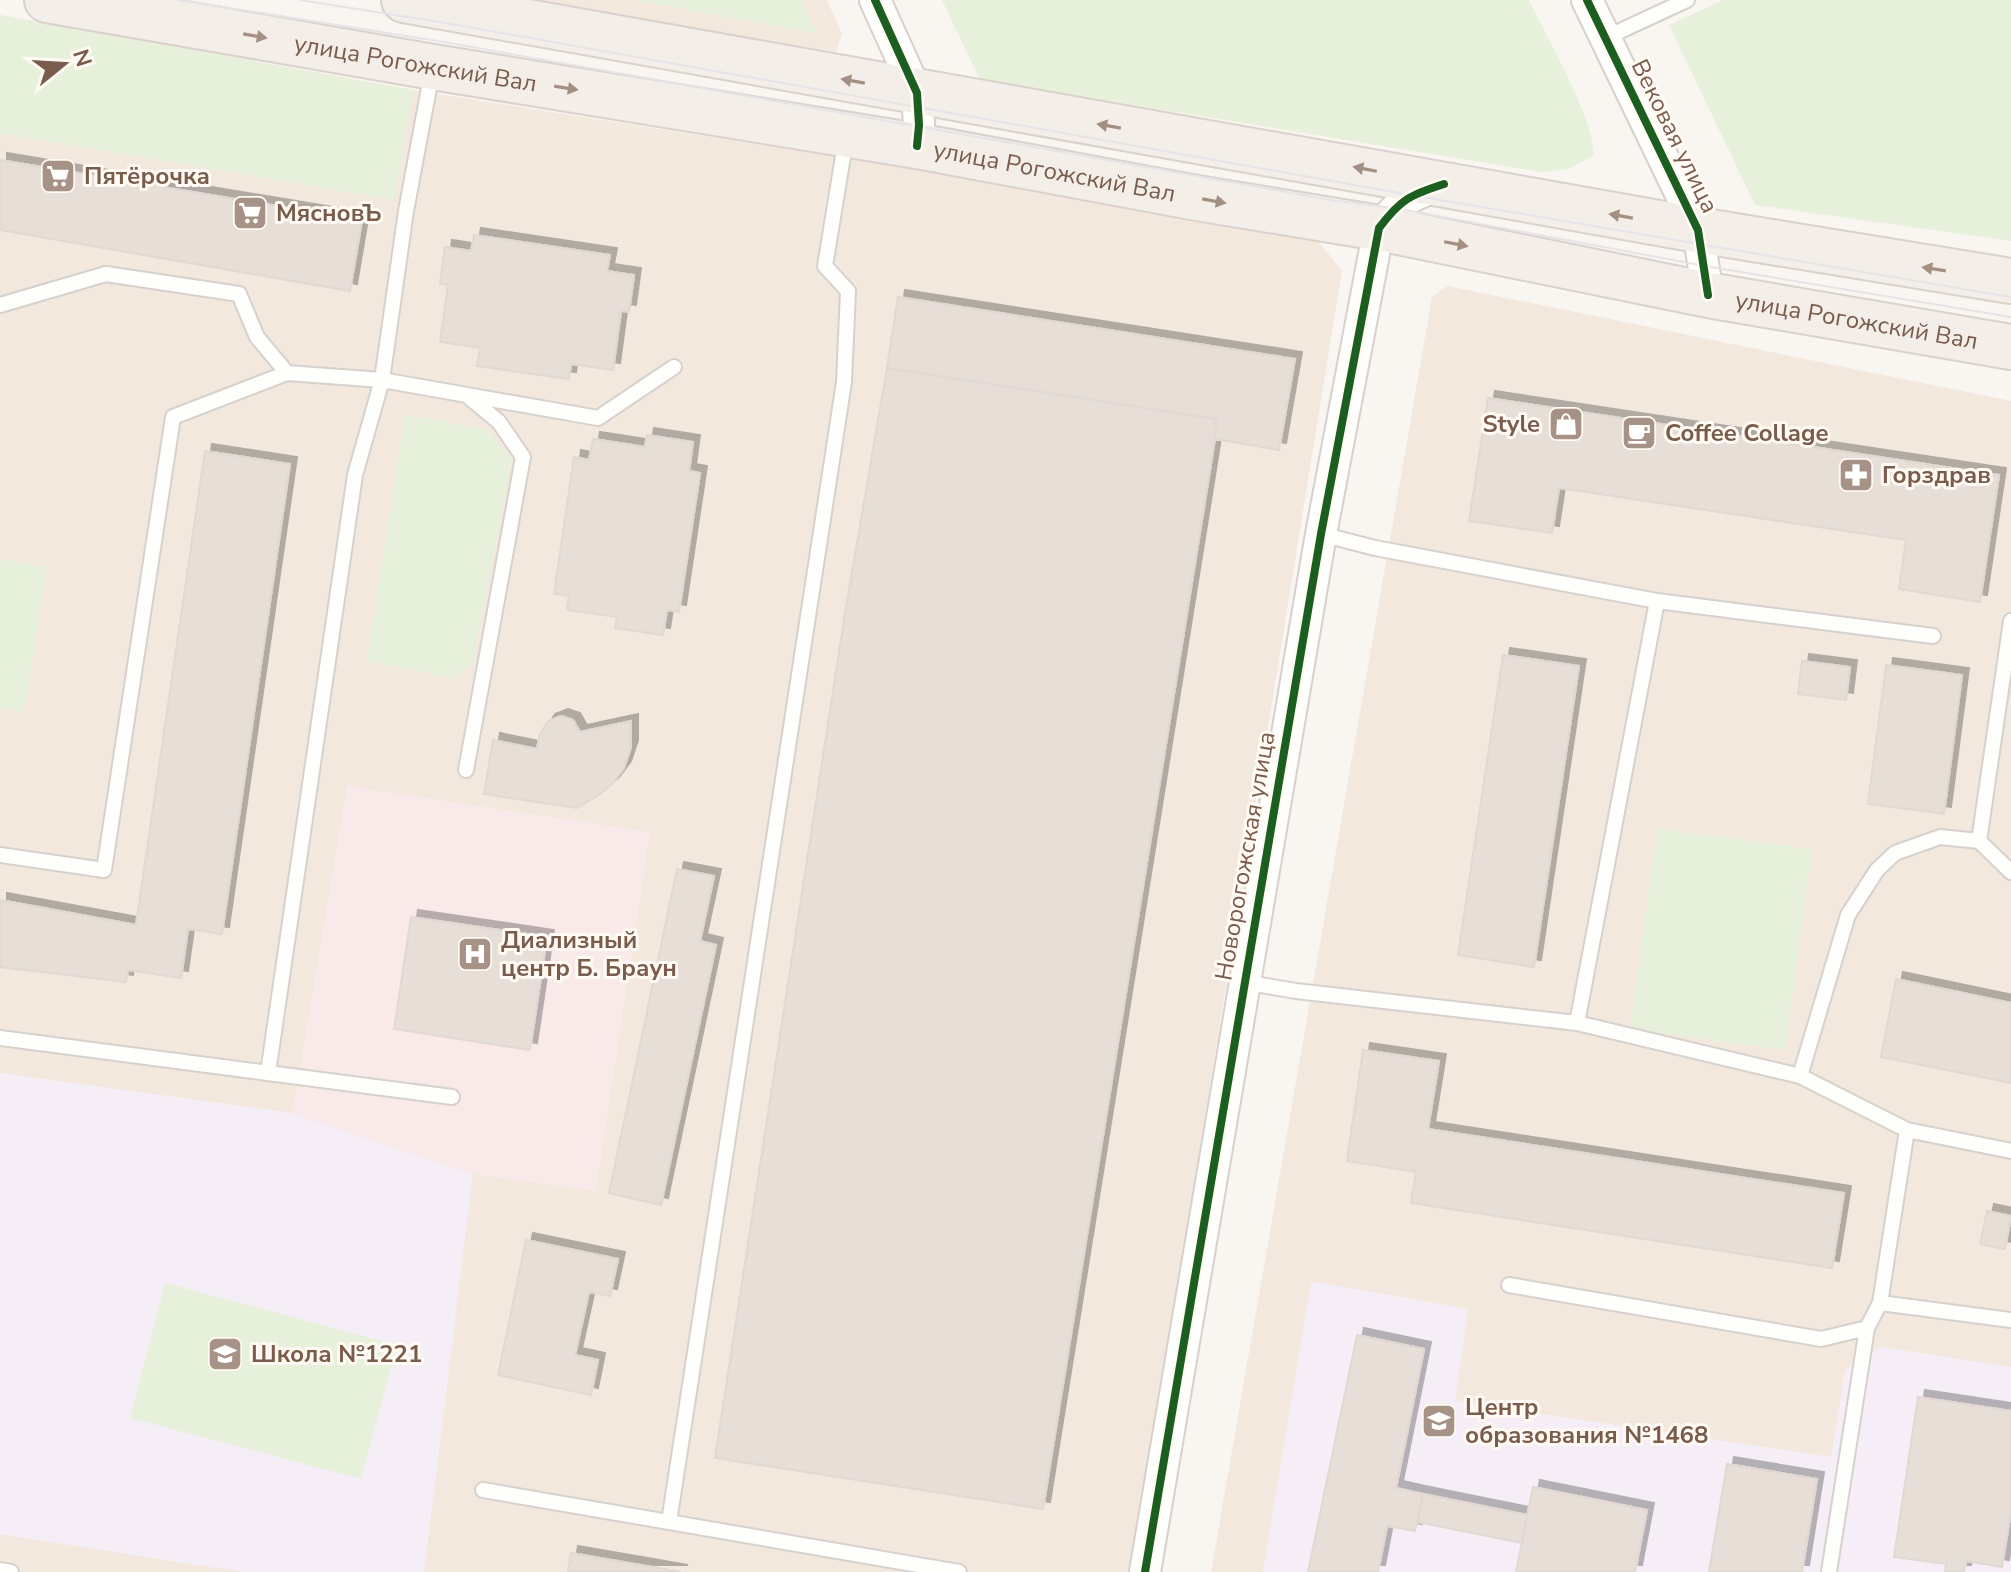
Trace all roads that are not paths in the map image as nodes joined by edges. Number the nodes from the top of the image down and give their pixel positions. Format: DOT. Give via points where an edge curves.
graph roads {
  1 [pos="47,0"];
  2 [pos="404,0"];
  3 [pos="875,0"];
  4 [pos="1587,0"];
  5 [pos="1687,0"];
  6 [pos="180,12"];
  7 [pos="1605,38"];
  8 [pos="433,67"];
  9 [pos="917,93"];
  10 [pos="847,134"];
  11 [pos="917,146"];
  12 [pos="1444,184"];
  13 [pos="1379,228"];
  14 [pos="1698,230"];
  15 [pos="2011,281"];
  16 [pos="1708,295"];
  17 [pos="0,305"];
  18 [pos="2011,347"];
  19 [pos="674,367"];
  20 [pos="287,373"];
  21 [pos="382,380"];
  22 [pos="470,398"];
  23 [pos="1321,534"];
  24 [pos="1657,601"];
  25 [pos="2011,621"];
  26 [pos="1933,636"];
  27 [pos="466,770"];
  28 [pos="1979,841"];
  29 [pos="0,855"];
  30 [pos="2011,872"];
  31 [pos="1243,982"];
  32 [pos="1577,1023"];
  33 [pos="0,1038"];
  34 [pos="268,1073"];
  35 [pos="1800,1076"];
  36 [pos="452,1097"];
  37 [pos="1907,1130"];
  38 [pos="2011,1151"];
  39 [pos="1509,1285"];
  40 [pos="1880,1303"];
  41 [pos="2011,1320"];
  42 [pos="1867,1328"];
  43 [pos="483,1490"];
  44 [pos="669,1522"];
  45 [pos="0,1570"];
  46 [pos="11,1572"];
  47 [pos="959,1572"];
  48 [pos="1145,1572"];
  49 [pos="1829,1572"];
  1 -- 6 [label="main road, улица Рогожский Вал"];
  9 -- 2 [label="main road, one-way"];
  3 -- 9 [label="street"];
  4 -- 7 [label="street, Вековая улица"];
  5 -- 7 [label="lane"];
  6 -- 8 [label="main road, улица Рогожский Вал, one-way"];
  7 -- 14 [label="street, Вековая улица"];
  8 -- 10 [label="main road, улица Рогожский Вал, one-way"];
  8 -- 21 [label="lane"];
  9 -- 11 [label="street"];
  12 -- 9 [label="main road, one-way"];
  10 -- 11 [label="main road, улица Рогожский Вал"];
  10 -- 44 [label="lane" via="825,266 848,291 844,382"];
  11 -- 13 [label="main road, улица Рогожский Вал, one-way"];
  12 -- 13 [label="street" via="1411,195"];
  14 -- 12 [label="main road, one-way"];
  13 -- 16 [label="main road, улица Рогожский Вал, one-way"];
  13 -- 23 [label="street, Новорогожская улица"];
  15 -- 14 [label="main road, one-way"];
  14 -- 16 [label="street, Вековая улица"];
  16 -- 18 [label="main road, улица Рогожский Вал"];
  17 -- 20 [label="lane" via="106,274 239,294 257,337"];
  19 -- 22 [label="lane" via="598,418"];
  20 -- 21 [label="lane"];
  20 -- 29 [label="lane" via="173,417 104,870"];
  21 -- 22 [label="lane"];
  21 -- 34 [label="lane" via="355,475"];
  22 -- 27 [label="lane" via="499,422 523,457"];
  23 -- 24 [label="lane"];
  23 -- 31 [label="street, Новорогожская улица"];
  24 -- 26 [label="lane"];
  24 -- 32 [label="lane"];
  25 -- 28 [label="lane"];
  28 -- 30 [label="lane"];
  28 -- 35 [label="lane" via="1940,837 1895,853 1877,870 1848,915"];
  31 -- 32 [label="lane"];
  31 -- 48 [label="street, Новорогожская улица"];
  32 -- 35 [label="lane"];
  33 -- 34 [label="lane"];
  34 -- 36 [label="lane"];
  35 -- 37 [label="lane"];
  37 -- 38 [label="lane"];
  37 -- 40 [label="lane"];
  39 -- 42 [label="lane" via="1821,1339"];
  40 -- 41 [label="lane"];
  40 -- 42 [label="lane"];
  42 -- 49 [label="lane"];
  43 -- 44 [label="lane"];
  44 -- 47 [label="lane"];
  45 -- 46 [label="lane"];
}
